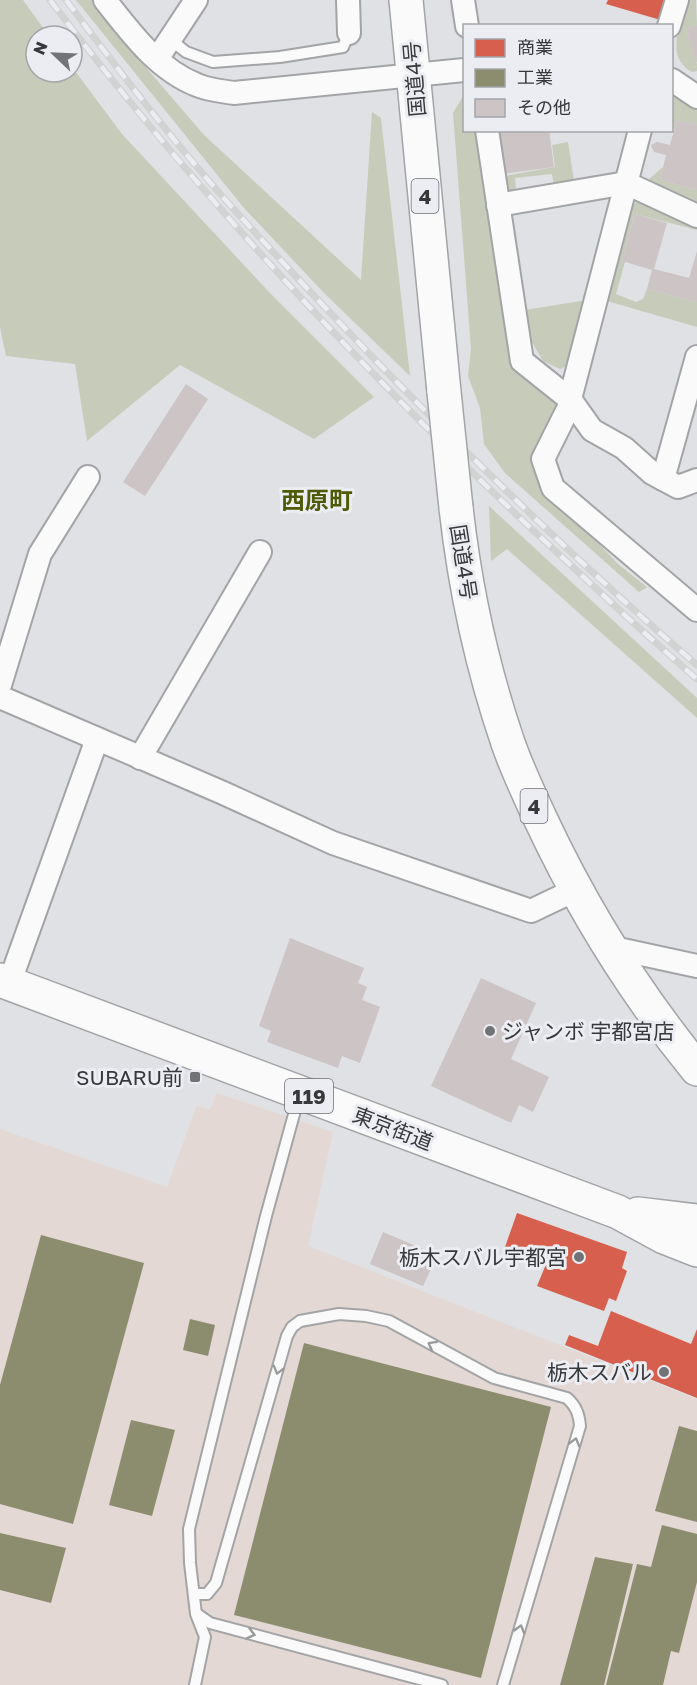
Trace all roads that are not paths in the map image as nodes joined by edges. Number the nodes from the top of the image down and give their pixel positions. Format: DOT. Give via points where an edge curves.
graph roads {
  1 [pos="105,0"];
  2 [pos="196,0"];
  3 [pos="348,0"];
  4 [pos="406,0"];
  5 [pos="463,0"];
  6 [pos="677,0"];
  7 [pos="467,24"];
  8 [pos="670,24"];
  9 [pos="349,33"];
  10 [pos="171,40"];
  11 [pos="157,58"];
  12 [pos="463,70"];
  13 [pos="413,75"];
  14 [pos="673,81"];
  15 [pos="697,97"];
  16 [pos="487,132"];
  17 [pos="639,132"];
  18 [pos="626,183"];
  19 [pos="498,205"];
  20 [pos="697,216"];
  21 [pos="697,357"];
  22 [pos="572,401"];
  23 [pos="88,477"];
  24 [pos="663,479"];
  25 [pos="697,480"];
  26 [pos="260,552"];
  27 [pos="697,610"];
  28 [pos="0,685"];
  29 [pos="0,697"];
  30 [pos="97,739"];
  31 [pos="140,758"];
  32 [pos="575,890"];
  33 [pos="609,947"];
  34 [pos="697,966"];
  35 [pos="5,982"];
  36 [pos="697,1069"];
  37 [pos="300,1092"];
  38 [pos="697,1228"];
  39 [pos="194,1594"];
  40 [pos="196,1614"];
  41 [pos="504,1682"];
  42 [pos="195,1685"];
  43 [pos="442,1685"];
  1 -- 11 [label="street"];
  2 -- 10 [label="street"];
  3 -- 9 [label="street"];
  4 -- 13 [label="highway, 国道4号 / 4"];
  5 -- 7 [label="street"];
  6 -- 8 [label="street"];
  9 -- 10 [label="lane" via="342,47 213,62 186,52"];
  10 -- 11 [label="street"];
  11 -- 13 [label="street" via="175,74 198,86 234,93"];
  12 -- 13 [label="street"];
  13 -- 32 [label="highway, 国道4号 / 4, bridge" via="456,508 468,592 508,745"];
  14 -- 15 [label="street"];
  16 -- 19 [label="street"];
  17 -- 18 [label="street"];
  18 -- 19 [label="street"];
  18 -- 20 [label="street"];
  18 -- 22 [label="street"];
  19 -- 22 [label="street" via="522,361"];
  21 -- 24 [label="street"];
  22 -- 24 [label="street" via="592,430 624,448"];
  22 -- 27 [label="street" via="543,459 553,488"];
  23 -- 28 [label="street" via="40,554"];
  24 -- 25 [label="street" via="678,486"];
  26 -- 31 [label="street"];
  29 -- 30 [label="street"];
  30 -- 31 [label="street"];
  30 -- 35 [label="street"];
  31 -- 32 [label="street" via="333,843 531,911"];
  32 -- 33 [label="highway, 国道4号 / 4"];
  33 -- 34 [label="street"];
  33 -- 36 [label="highway, 国道4号 / 4"];
  35 -- 37 [label="highway, 東京街道 / 119"];
  37 -- 38 [label="highway, 東京街道 / 119" via="618,1212"];
  37 -- 39 [label="lane" via="189,1529"];
  39 -- 40 [label="lane"];
  41 -- 39 [label="lane, one-way" via="580,1426 579,1416 567,1398 494,1378 388,1321 339,1314 300,1321 292,1327 216,1583 207,1594"];
  40 -- 42 [label="lane" via="205,1637"];
  40 -- 43 [label="lane, one-way" via="210,1623"];
}
